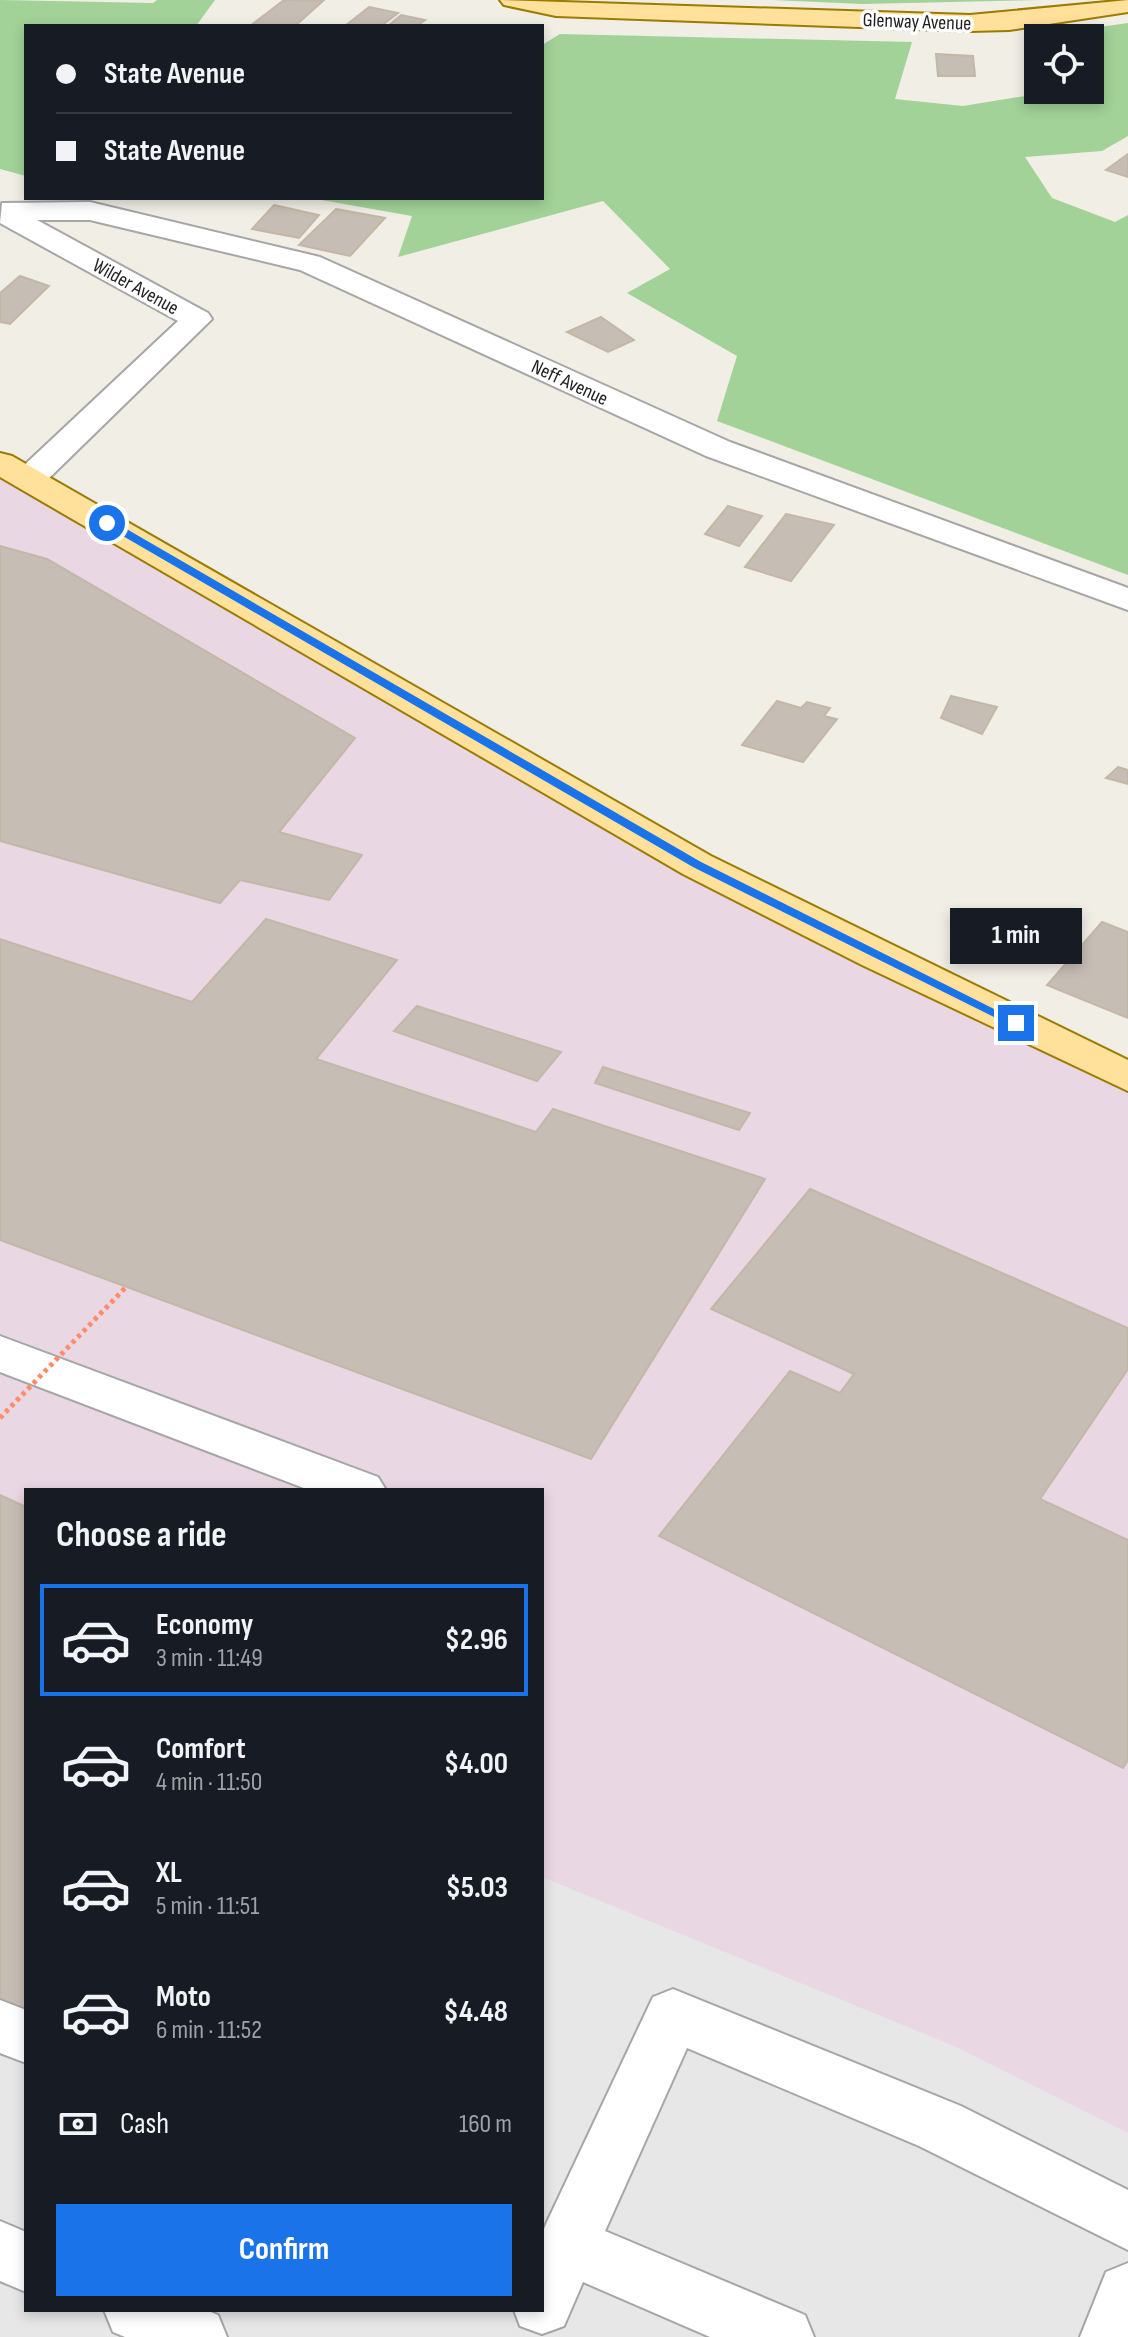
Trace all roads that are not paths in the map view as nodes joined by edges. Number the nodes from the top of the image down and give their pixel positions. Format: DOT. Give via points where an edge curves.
graph roads {
  1 [pos="513,0"];
  2 [pos="1128,4"];
  3 [pos="1,212"];
  4 [pos="15,471"];
  5 [pos="1128,600"];
  6 [pos="1128,1077"];
  7 [pos="0,1353"];
  8 [pos="356,1488"];
  9 [pos="0,2026"];
  10 [pos="24,2036"];
  11 [pos="1128,2221"];
  12 [pos="568,2245"];
  13 [pos="0,2251"];
  14 [pos="24,2261"];
  15 [pos="1128,2293"];
  16 [pos="544,2299"];
  17 [pos="140,2312"];
  18 [pos="538,2312"];
  19 [pos="196,2337"];
  20 [pos="527,2337"];
  21 [pos="783,2337"];
  22 [pos="1111,2337"];
  1 -- 2 [label="main road, Glenway Avenue" via="556,8 970,23"];
  3 -- 4 [label="street, Wilder Avenue" via="197,319"];
  3 -- 5 [label="street, Neff Avenue" via="90,211 310,263 718,449"];
  4 -- 6 [label="main road" via="697,865"];
  7 -- 8 [label="street"];
  9 -- 10 [label="street"];
  11 -- 12 [label="street" via="940,2126 673,2015"];
  12 -- 16 [label="street"];
  12 -- 21 [label="street"];
  13 -- 14 [label="street"];
  15 -- 22 [label="street"];
  17 -- 19 [label="street"];
  18 -- 20 [label="street"];
}
